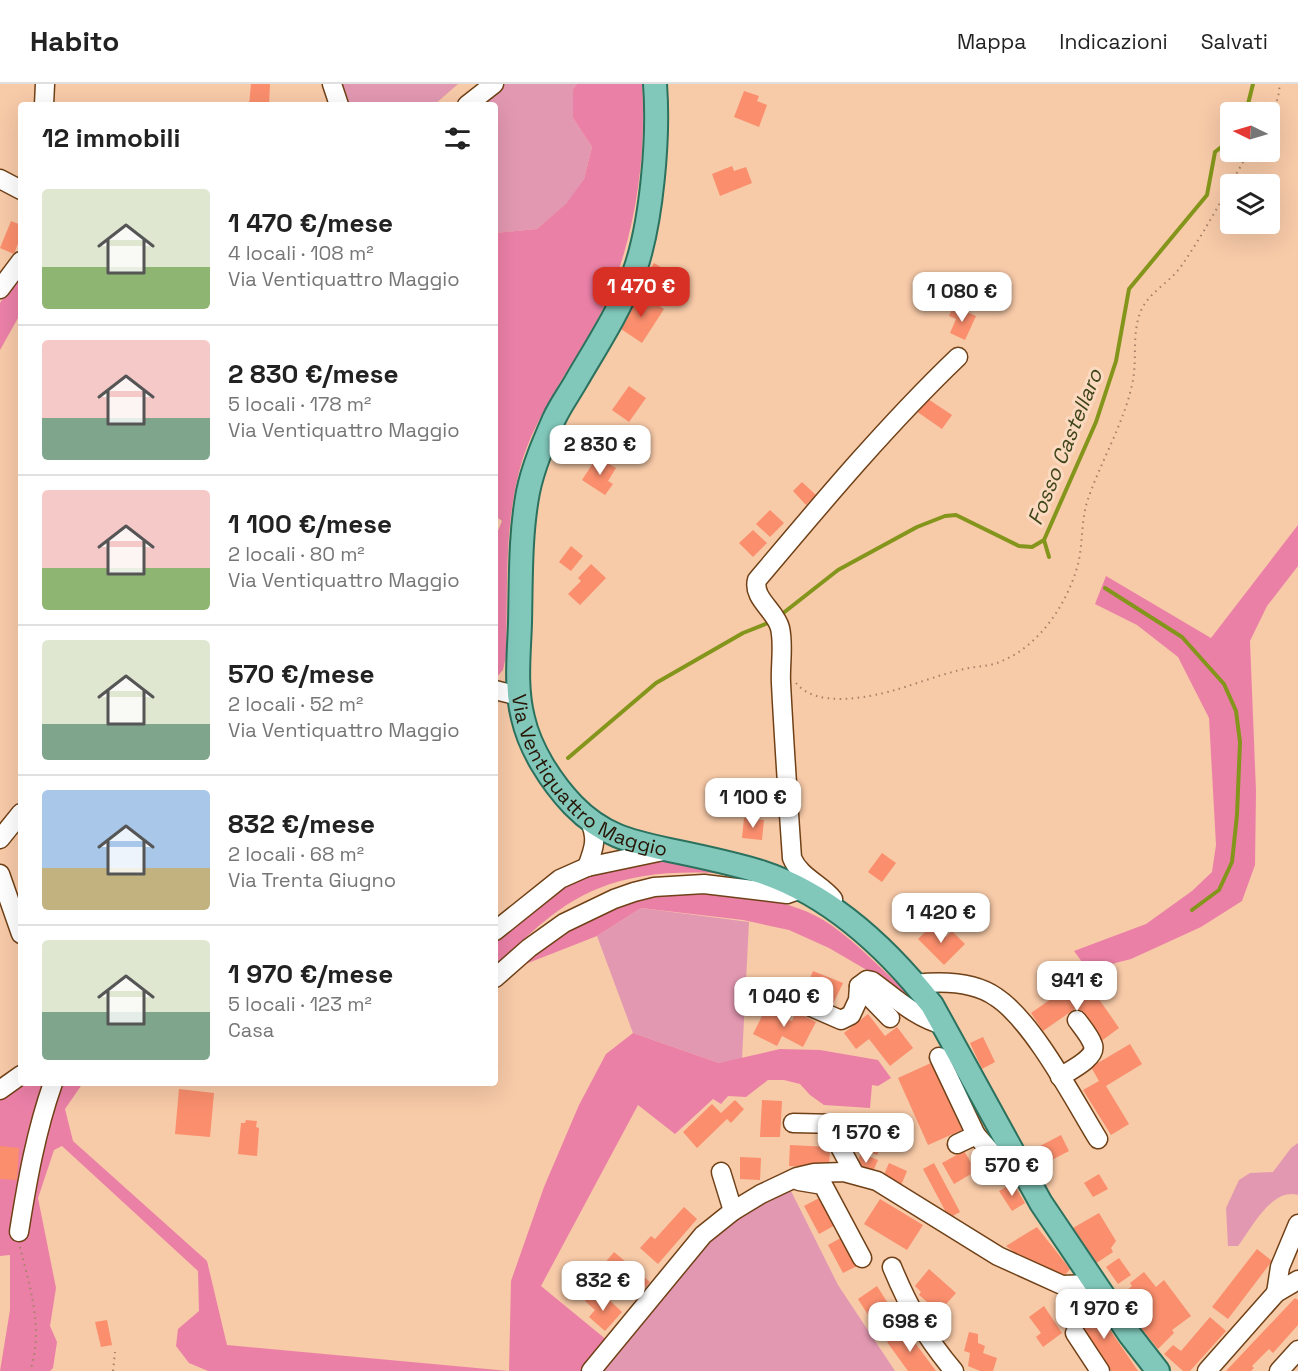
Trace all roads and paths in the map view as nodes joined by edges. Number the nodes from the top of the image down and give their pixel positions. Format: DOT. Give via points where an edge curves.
graph roads {
  1 [pos="45,84"];
  2 [pos="332,84"];
  3 [pos="494,84"];
  4 [pos="655,84"];
  5 [pos="1280,84"];
  6 [pos="44,102"];
  7 [pos="338,102"];
  8 [pos="471,102"];
  9 [pos="1276,102"];
  10 [pos="1243,162"];
  11 [pos="0,178"];
  12 [pos="18,188"];
  13 [pos="18,265"];
  14 [pos="0,289"];
  15 [pos="958,357"];
  16 [pos="781,667"];
  17 [pos="498,691"];
  18 [pos="519,696"];
  19 [pos="18,817"];
  20 [pos="589,819"];
  21 [pos="617,836"];
  22 [pos="0,839"];
  23 [pos="594,848"];
  24 [pos="671,850"];
  25 [pos="596,866"];
  26 [pos="0,874"];
  27 [pos="801,889"];
  28 [pos="831,908"];
  29 [pos="18,925"];
  30 [pos="498,930"];
  31 [pos="498,975"];
  32 [pos="915,984"];
  33 [pos="859,986"];
  34 [pos="777,992"];
  35 [pos="890,1018"];
  36 [pos="1077,1020"];
  37 [pos="944,1025"];
  38 [pos="939,1057"];
  39 [pos="18,1077"];
  40 [pos="1060,1077"];
  41 [pos="52,1086"];
  42 [pos="0,1090"];
  43 [pos="793,1123"];
  44 [pos="976,1135"];
  45 [pos="1098,1139"];
  46 [pos="957,1143"];
  47 [pos="1018,1166"];
  48 [pos="721,1172"];
  49 [pos="854,1173"];
  50 [pos="796,1178"];
  51 [pos="733,1210"];
  52 [pos="1298,1224"];
  53 [pos="19,1232"];
  54 [pos="862,1258"];
  55 [pos="892,1267"];
  56 [pos="1298,1280"];
  57 [pos="1094,1284"];
  58 [pos="1276,1293"];
  59 [pos="1075,1333"];
  60 [pos="1298,1350"];
  61 [pos="115,1353"];
  62 [pos="30,1371"];
  63 [pos="113,1371"];
  64 [pos="591,1371"];
  65 [pos="954,1371"];
  66 [pos="1100,1371"];
  67 [pos="1158,1371"];
  68 [pos="1207,1371"];
  69 [pos="1279,1371"];
  1 -- 6 [label="street"];
  2 -- 7 [label="street"];
  3 -- 8 [label="street"];
  4 -- 18 [label="main road, Via Ventiquattro Maggio" via="652,183 634,271 617,311 555,416 528,492 523,533"];
  5 -- 9 [label="path"];
  10 -- 16 [label="path" via="1181,267 1141,312 1133,379 1088,500 1077,570 1059,607 1031,644 992,665 851,698 818,698 803,692 789,670"];
  11 -- 12 [label="street"];
  13 -- 14 [label="street"];
  15 -- 16 [label="street" via="921,392 757,580 757,592 780,628"];
  16 -- 28 [label="street" via="792,858 833,899"];
  17 -- 18 [label="street"];
  18 -- 20 [label="main road, Via Ventiquattro Maggio" via="523,719 544,766"];
  19 -- 22 [label="street"];
  20 -- 21 [label="main road, Via Ventiquattro Maggio"];
  20 -- 23 [label="street" via="595,832"];
  21 -- 23 [label="street"];
  21 -- 24 [label="main road, Via Ventiquattro Maggio"];
  21 -- 25 [label="street" via="610,859"];
  23 -- 25 [label="street"];
  24 -- 25 [label="street"];
  24 -- 27 [label="main road, Via Ventiquattro Maggio" via="761,872"];
  25 -- 30 [label="street" via="560,879"];
  26 -- 29 [label="street"];
  27 -- 28 [label="main road, Via Ventiquattro Maggio"];
  27 -- 31 [label="street" via="787,894 704,884 634,892 564,923"];
  28 -- 32 [label="main road, Via Ventiquattro Maggio" via="855,923"];
  32 -- 37 [label="main road, Via Ventiquattro Maggio"];
  32 -- 40 [label="street" via="952,983 995,996 1036,1039"];
  33 -- 34 [label="street" via="855,1008 848,1018 841,1020"];
  33 -- 35 [label="street"];
  33 -- 37 [label="street" via="872,981 931,1023"];
  36 -- 40 [label="street" via="1093,1050"];
  37 -- 47 [label="main road, Via Ventiquattro Maggio"];
  38 -- 44 [label="street"];
  39 -- 42 [label="street"];
  40 -- 45 [label="street"];
  41 -- 53 [label="street" via="27,1182"];
  43 -- 49 [label="street" via="840,1124 840,1147"];
  44 -- 46 [label="street"];
  44 -- 47 [label="street" via="991,1152"];
  47 -- 57 [label="main road, Via Ventiquattro Maggio"];
  48 -- 51 [label="street"];
  49 -- 50 [label="street"];
  49 -- 57 [label="street" via="877,1181 998,1256 1030,1271 1062,1285"];
  50 -- 51 [label="street"];
  50 -- 54 [label="street" via="823,1185"];
  51 -- 64 [label="street" via="703,1235"];
  52 -- 58 [label="street" via="1280,1267"];
  53 -- 62 [label="path" via="36,1329"];
  55 -- 65 [label="street" via="907,1304"];
  56 -- 58 [label="street"];
  57 -- 67 [label="main road, Via Ventiquattro Maggio"];
  58 -- 68 [label="street"];
  59 -- 66 [label="street"];
  60 -- 69 [label="street"];
  61 -- 63 [label="path"];
}
